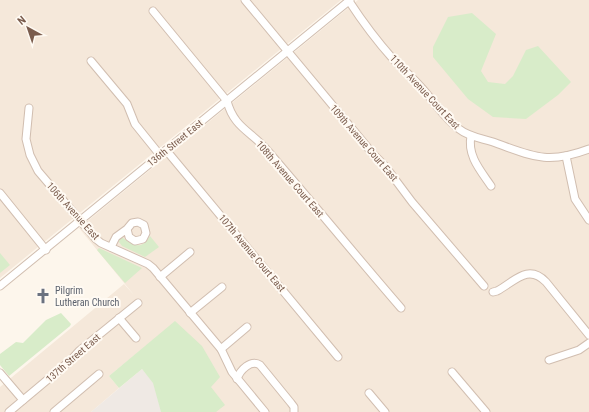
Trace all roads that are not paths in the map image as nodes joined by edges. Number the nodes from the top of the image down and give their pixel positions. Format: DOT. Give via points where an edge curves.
graph roads {
  1 [pos="245,0"];
  2 [pos="349,0"];
  3 [pos="153,11"];
  4 [pos="288,51"];
  5 [pos="91,61"];
  6 [pos="227,101"];
  7 [pos="29,108"];
  8 [pos="471,136"];
  9 [pos="589,149"];
  10 [pos="166,150"];
  11 [pos="160,155"];
  12 [pos="566,156"];
  13 [pos="491,186"];
  14 [pos="0,193"];
  15 [pos="589,220"];
  16 [pos="81,221"];
  17 [pos="127,229"];
  18 [pos="111,247"];
  19 [pos="46,250"];
  20 [pos="190,252"];
  21 [pos="160,276"];
  22 [pos="0,286"];
  23 [pos="222,286"];
  24 [pos="484,286"];
  25 [pos="493,292"];
  26 [pos="138,303"];
  27 [pos="401,308"];
  28 [pos="190,313"];
  29 [pos="119,318"];
  30 [pos="247,327"];
  31 [pos="589,335"];
  32 [pos="136,338"];
  33 [pos="589,343"];
  34 [pos="221,349"];
  35 [pos="338,356"];
  36 [pos="549,360"];
  37 [pos="452,372"];
  38 [pos="0,373"];
  39 [pos="99,374"];
  40 [pos="237,379"];
  41 [pos="369,393"];
  42 [pos="23,400"];
  43 [pos="9,412"];
  44 [pos="54,412"];
  45 [pos="265,412"];
  46 [pos="294,412"];
  47 [pos="385,412"];
  48 [pos="486,412"];
  1 -- 4 [label="street, 109th Avenue Court East"];
  2 -- 4 [label="street, 136th Street East"];
  2 -- 8 [label="street, 110th Avenue Court East" via="380,44 454,125"];
  3 -- 6 [label="street, 108th Avenue Court East"];
  4 -- 6 [label="street, 136th Street East"];
  4 -- 24 [label="street, 109th Avenue Court East"];
  5 -- 11 [label="street" via="127,104 134,124"];
  6 -- 10 [label="street, 136th Street East"];
  6 -- 27 [label="street, 108th Avenue Court East" via="239,124 265,148"];
  7 -- 16 [label="street, 106th Avenue East" via="26,139 30,155 38,171"];
  8 -- 12 [label="street, 110th Avenue Court East" via="529,155 553,158"];
  8 -- 13 [label="street" via="472,154"];
  9 -- 12 [label="street, 110th Avenue Court East"];
  10 -- 11 [label="street, 136th Street East"];
  10 -- 35 [label="street, 107th Avenue Court East"];
  11 -- 16 [label="street, 136th Street East"];
  12 -- 15 [label="street" via="575,199"];
  14 -- 19 [label="street"];
  16 -- 18 [label="street, 106th Avenue East" via="96,239"];
  16 -- 19 [label="street, 136th Street East"];
  17 -- 18 [label="street" via="116,237"];
  18 -- 21 [label="street, 106th Avenue East" via="148,264"];
  19 -- 22 [label="street, 136th Street East"];
  20 -- 21 [label="street"];
  21 -- 28 [label="street, 106th Avenue East"];
  23 -- 28 [label="street"];
  25 -- 31 [label="street" via="525,274 542,278"];
  26 -- 29 [label="street, 137th Street East"];
  28 -- 34 [label="street, 106th Avenue East"];
  29 -- 32 [label="street"];
  29 -- 42 [label="street, 137th Street East"];
  30 -- 34 [label="street"];
  33 -- 36 [label="street" via="580,350"];
  34 -- 40 [label="street, 106th Avenue East"];
  37 -- 48 [label="street"];
  38 -- 42 [label="street"];
  39 -- 44 [label="street"];
  40 -- 45 [label="street, 106th Avenue East"];
  40 -- 46 [label="street" via="248,365 257,363 291,403"];
  41 -- 47 [label="street"];
  42 -- 43 [label="street, 137th Street East"];
}
